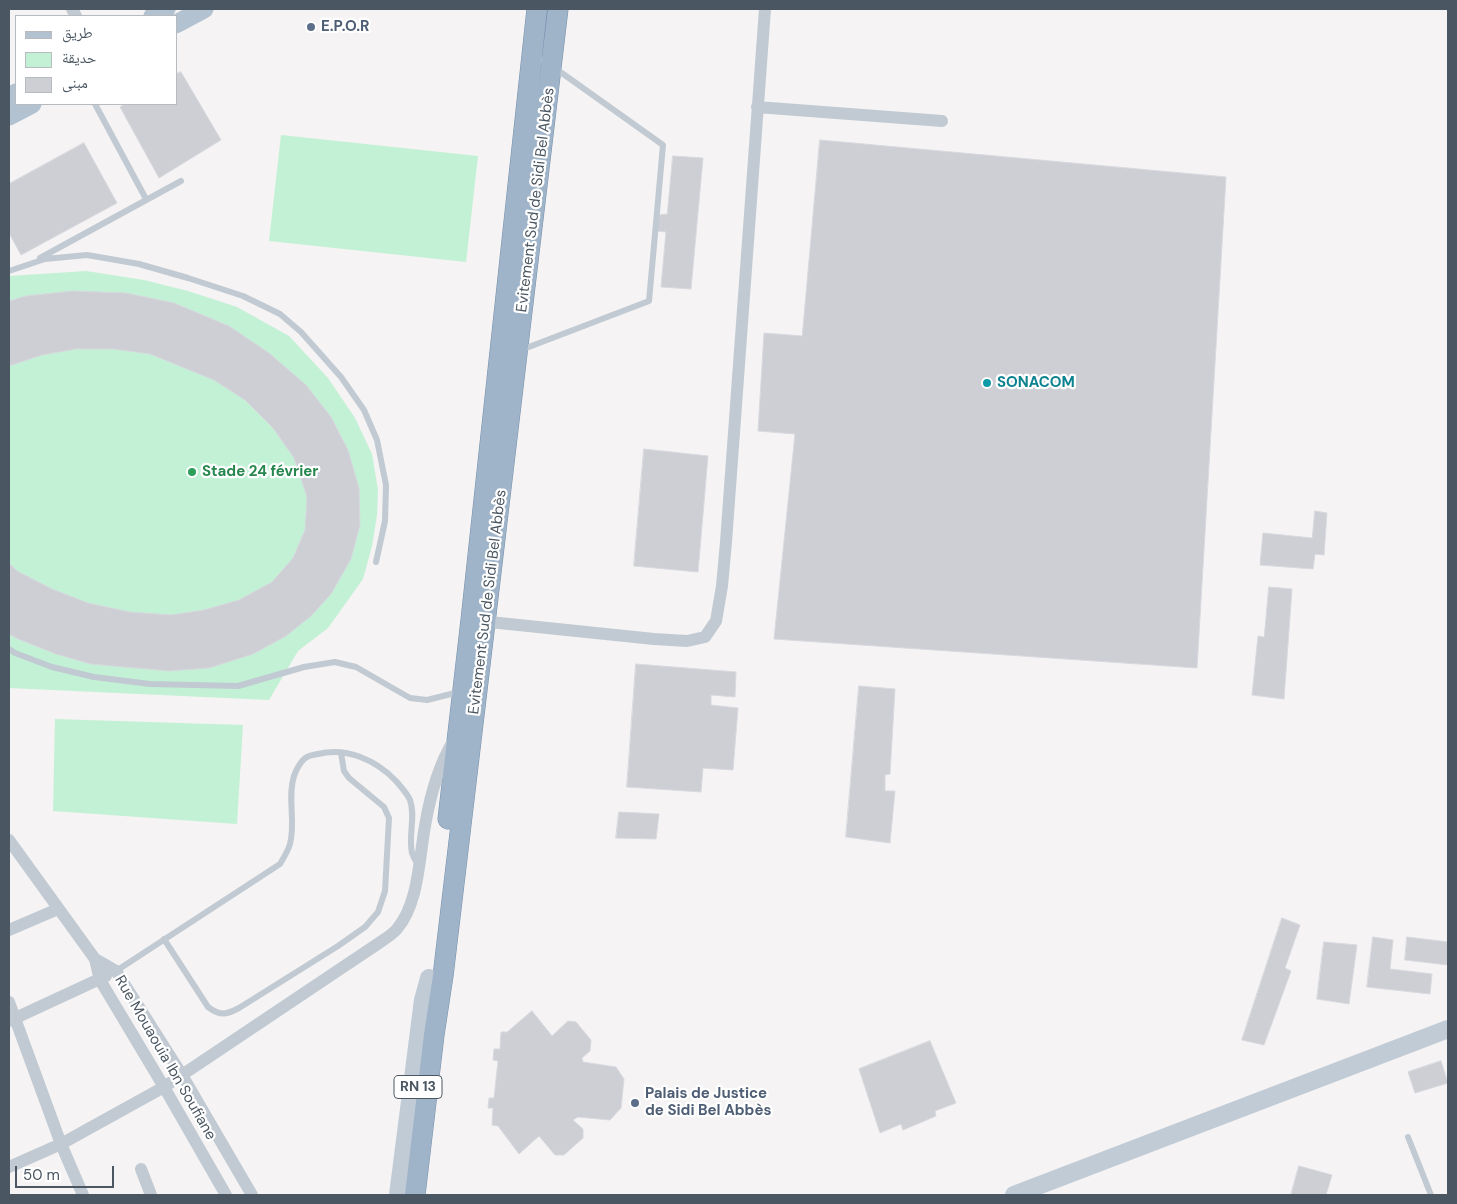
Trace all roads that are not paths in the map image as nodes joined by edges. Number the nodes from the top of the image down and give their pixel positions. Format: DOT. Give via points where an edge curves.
graph roads {
  1 [pos="166,9"];
  2 [pos="204,9"];
  3 [pos="537,9"];
  4 [pos="558,9"];
  5 [pos="765,9"];
  6 [pos="155,15"];
  7 [pos="178,23"];
  8 [pos="532,54"];
  9 [pos="552,66"];
  10 [pos="30,105"];
  11 [pos="96,105"];
  12 [pos="757,107"];
  13 [pos="9,116"];
  14 [pos="942,121"];
  15 [pos="181,180"];
  16 [pos="146,199"];
  17 [pos="26,265"];
  18 [pos="9,271"];
  19 [pos="508,355"];
  20 [pos="376,562"];
  21 [pos="478,621"];
  22 [pos="9,649"];
  23 [pos="465,713"];
  24 [pos="341,753"];
  25 [pos="9,840"];
  26 [pos="418,866"];
  27 [pos="58,909"];
  28 [pos="9,930"];
  29 [pos="164,940"];
  30 [pos="95,959"];
  31 [pos="116,971"];
  32 [pos="436,977"];
  33 [pos="100,980"];
  34 [pos="9,1002"];
  35 [pos="12,1020"];
  36 [pos="1448,1029"];
  37 [pos="182,1075"];
  38 [pos="164,1087"];
  39 [pos="1408,1137"];
  40 [pos="61,1144"];
  41 [pos="9,1167"];
  42 [pos="141,1169"];
  43 [pos="83,1195"];
  44 [pos="151,1195"];
  45 [pos="226,1195"];
  46 [pos="252,1195"];
  47 [pos="398,1195"];
  48 [pos="407,1195"];
  49 [pos="415,1195"];
  50 [pos="423,1195"];
  51 [pos="1014,1195"];
  52 [pos="1431,1195"];
  1 -- 6 [label="main road"];
  2 -- 7 [label="main road"];
  3 -- 8 [label="highway, Evitement Sud de Sidi Bel Abbès"];
  4 -- 9 [label="highway, Evitement Sud de Sidi Bel Abbès"];
  5 -- 12 [label="street"];
  8 -- 9 [label="lane"];
  8 -- 19 [label="highway, Evitement Sud de Sidi Bel Abbès"];
  9 -- 19 [label="highway, Evitement Sud de Sidi Bel Abbès"];
  9 -- 19 [label="lane" via="663,144 649,301"];
  10 -- 13 [label="main road"];
  11 -- 16 [label="lane"];
  12 -- 14 [label="street"];
  12 -- 21 [label="street" via="726,542 716,621 705,637 687,641"];
  15 -- 16 [label="lane"];
  16 -- 17 [label="lane"];
  17 -- 18 [label="lane"];
  17 -- 20 [label="lane" via="45,259 87,255 139,264 243,296 280,314 301,332 341,377 364,410 377,440 386,485 385,521"];
  19 -- 21 [label="highway, Evitement Sud de Sidi Bel Abbès"];
  21 -- 23 [label="highway, Evitement Sud de Sidi Bel Abbès"];
  22 -- 23 [label="lane" via="52,666 94,677 150,684 238,686 304,667 335,662 356,666 410,698 428,700"];
  23 -- 26 [label="street" via="434,784"];
  23 -- 32 [label="highway, Evitement Sud de Sidi Bel Abbès"];
  24 -- 26 [label="lane" via="376,764 404,789 410,799 412,852"];
  24 -- 29 [label="lane" via="315,754 301,763 294,776 291,843 280,864"];
  24 -- 29 [label="lane" via="344,771 349,778 384,807 389,818 385,891 378,912 365,926 228,1014 216,1013 208,1007"];
  25 -- 27 [label="street, Rue Mouaouia Ibn Soufiane"];
  26 -- 37 [label="street" via="414,894 397,929"];
  27 -- 28 [label="street"];
  27 -- 30 [label="street, Rue Mouaouia Ibn Soufiane"];
  29 -- 31 [label="lane"];
  30 -- 31 [label="street"];
  30 -- 33 [label="street, Rue Mouaouia Ibn Soufiane"];
  31 -- 33 [label="street"];
  31 -- 37 [label="street"];
  32 -- 47 [label="main road" via="423,1000"];
  32 -- 48 [label="highway, RN 13"];
  32 -- 49 [label="highway, Evitement Sud de Sidi Bel Abbès" via="434,1035"];
  32 -- 50 [label="main road" via="444,1008"];
  33 -- 35 [label="street"];
  33 -- 38 [label="street, Rue Mouaouia Ibn Soufiane"];
  34 -- 35 [label="street"];
  35 -- 40 [label="street"];
  36 -- 51 [label="main road"];
  37 -- 38 [label="street"];
  37 -- 46 [label="street"];
  38 -- 40 [label="street"];
  38 -- 45 [label="street, Rue Mouaouia Ibn Soufiane"];
  39 -- 52 [label="lane"];
  40 -- 41 [label="street"];
  40 -- 43 [label="street"];
  42 -- 44 [label="street"];
}
